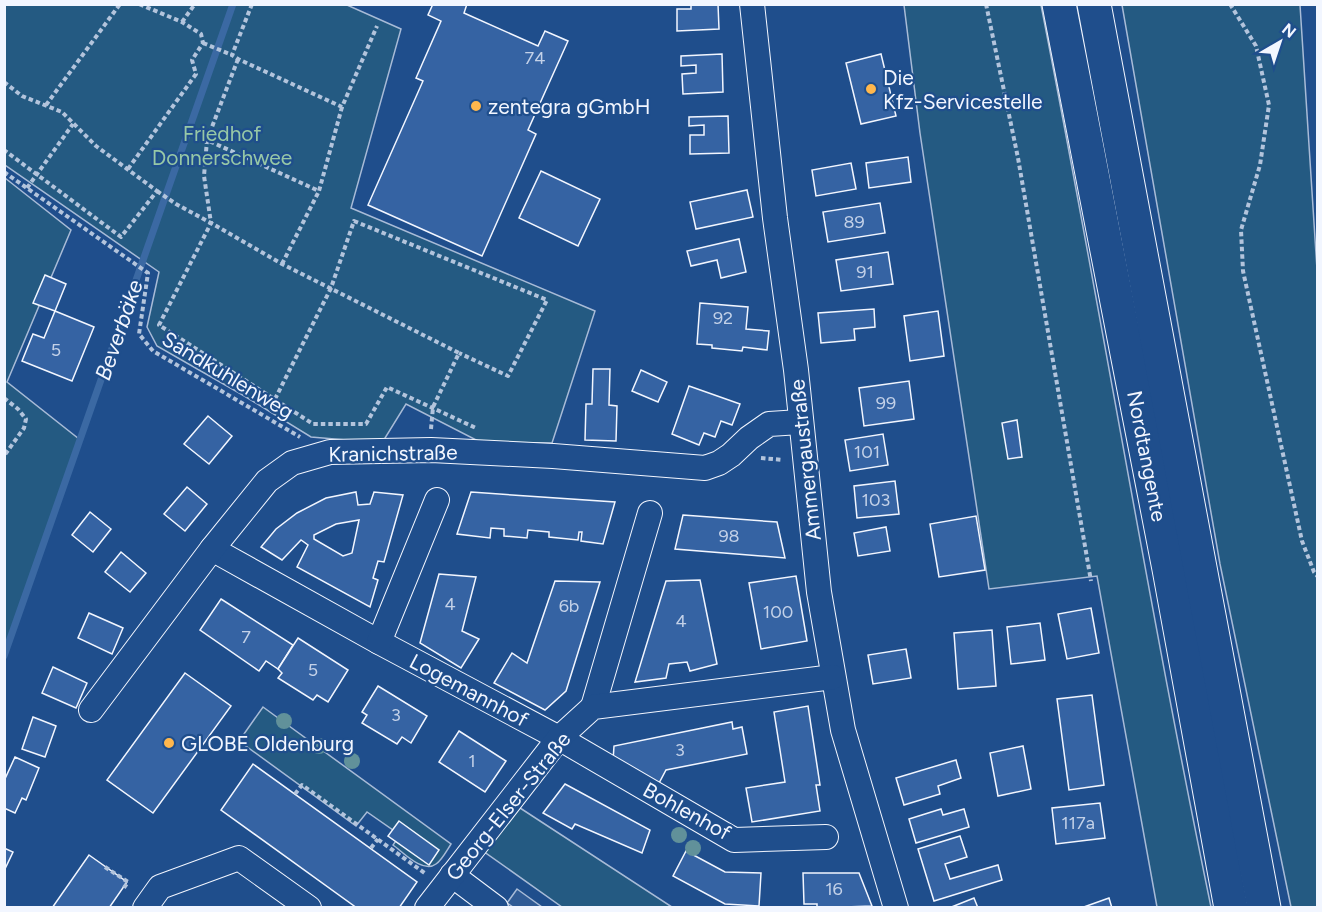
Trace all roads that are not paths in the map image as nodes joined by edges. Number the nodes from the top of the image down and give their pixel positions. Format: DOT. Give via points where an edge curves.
graph roads {
  1 [pos="752,4"];
  2 [pos="1059,4"];
  3 [pos="1094,4"];
  4 [pos="800,422"];
  5 [pos="437,500"];
  6 [pos="650,513"];
  7 [pos="212,549"];
  8 [pos="379,642"];
  9 [pos="833,677"];
  10 [pos="594,707"];
  11 [pos="91,710"];
  12 [pos="559,738"];
  13 [pos="826,837"];
  14 [pos="448,881"];
  15 [pos="145,908"];
  16 [pos="309,908"];
  17 [pos="427,908"];
  18 [pos="496,908"];
  19 [pos="896,908"];
  20 [pos="1231,908"];
  21 [pos="1264,908"];
  1 -- 4 [label="street, Ammergaustraße"];
  2 -- 20 [label="highway, Nordtangente"];
  3 -- 21 [label="highway, Nordtangente"];
  4 -- 7 [label="street, Kranichstraße" via="769,424 731,455 705,468 431,450 315,455 292,463 267,481"];
  4 -- 9 [label="street, Ammergaustraße"];
  5 -- 8 [label="street"];
  6 -- 10 [label="street"];
  7 -- 8 [label="street, Logemannhof"];
  7 -- 11 [label="street, Kranichstraße"];
  8 -- 12 [label="street, Logemannhof"];
  9 -- 10 [label="street"];
  9 -- 19 [label="street, Ammergaustraße" via="843,730"];
  10 -- 12 [label="street, Georg-Elser-Straße"];
  12 -- 13 [label="street, Bohlenhof" via="734,840"];
  12 -- 14 [label="street, Georg-Elser-Straße"];
  14 -- 17 [label="street, Georg-Elser-Straße"];
  14 -- 18 [label="street"];
  15 -- 16 [label="street" via="160,887 239,858"];
}
